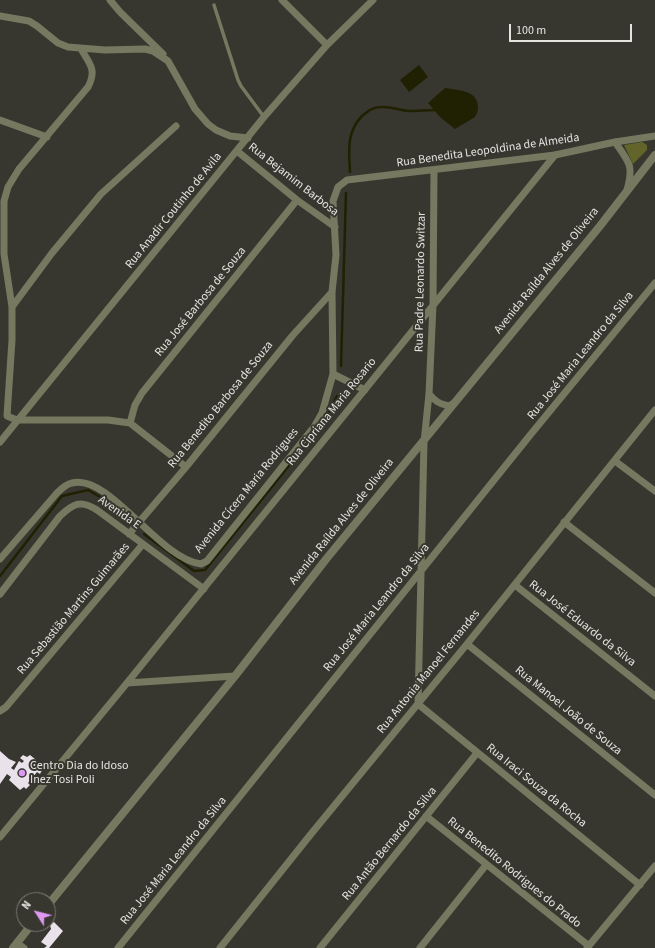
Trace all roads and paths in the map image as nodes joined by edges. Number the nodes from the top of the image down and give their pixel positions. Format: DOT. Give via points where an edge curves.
graph roads {
  1 [pos="110,0"];
  2 [pos="282,0"];
  3 [pos="373,0"];
  4 [pos="214,5"];
  5 [pos="0,16"];
  6 [pos="327,45"];
  7 [pos="81,49"];
  8 [pos="168,60"];
  9 [pos="264,117"];
  10 [pos="0,120"];
  11 [pos="176,126"];
  12 [pos="655,136"];
  13 [pos="47,137"];
  14 [pos="248,138"];
  15 [pos="615,142"];
  16 [pos="237,151"];
  17 [pos="555,155"];
  18 [pos="655,155"];
  19 [pos="434,170"];
  20 [pos="347,180"];
  21 [pos="627,192"];
  22 [pos="297,200"];
  23 [pos="2,201"];
  24 [pos="335,227"];
  25 [pos="655,283"];
  26 [pos="332,292"];
  27 [pos="433,305"];
  28 [pos="12,307"];
  29 [pos="333,374"];
  30 [pos="365,390"];
  31 [pos="428,394"];
  32 [pos="454,403"];
  33 [pos="655,410"];
  34 [pos="3,416"];
  35 [pos="17,420"];
  36 [pos="130,423"];
  37 [pos="0,442"];
  38 [pos="424,442"];
  39 [pos="615,461"];
  40 [pos="186,467"];
  41 [pos="655,491"];
  42 [pos="138,522"];
  43 [pos="564,522"];
  44 [pos="129,534"];
  45 [pos="143,544"];
  46 [pos="0,559"];
  47 [pos="420,571"];
  48 [pos="515,585"];
  49 [pos="204,588"];
  50 [pos="655,593"];
  51 [pos="0,594"];
  52 [pos="467,644"];
  53 [pos="235,676"];
  54 [pos="127,683"];
  55 [pos="655,696"];
  56 [pos="418,704"];
  57 [pos="3,709"];
  58 [pos="477,753"];
  59 [pos="655,795"];
  60 [pos="426,816"];
  61 [pos="0,837"];
  62 [pos="486,865"];
  63 [pos="655,866"];
  64 [pos="640,885"];
  65 [pos="56,895"];
  66 [pos="26,932"];
  67 [pos="15,945"];
  68 [pos="588,947"];
  69 [pos="24,948"];
  70 [pos="118,948"];
  71 [pos="220,948"];
  72 [pos="320,948"];
  73 [pos="420,948"];
  1 -- 8 [label="street"];
  2 -- 6 [label="street"];
  3 -- 6 [label="street, Rua Anadir Coutinho de Avila"];
  4 -- 9 [label="lane" via="238,80"];
  5 -- 7 [label="street" via="29,21 58,42"];
  6 -- 9 [label="street, Rua Anadir Coutinho de Avila"];
  7 -- 8 [label="street" via="145,49"];
  7 -- 13 [label="street" via="92,68 91,81"];
  8 -- 14 [label="street" via="195,109 208,124 230,136"];
  9 -- 14 [label="street, Rua Anadir Coutinho de Avila"];
  10 -- 13 [label="street"];
  11 -- 28 [label="street" via="100,194"];
  12 -- 15 [label="street, Rua Benedita Leopoldina de Almeida"];
  13 -- 23 [label="street" via="19,169"];
  14 -- 16 [label="street, Rua Anadir Coutinho de Avila"];
  15 -- 17 [label="street, Rua Benedita Leopoldina de Almeida"];
  15 -- 21 [label="street" via="630,166 631,176"];
  16 -- 22 [label="street, Rua Bejamim Barbosa"];
  16 -- 35 [label="street, Rua Anadir Coutinho de Avila"];
  17 -- 19 [label="street, Rua Benedita Leopoldina de Almeida"];
  17 -- 27 [label="street, Rua Cipriana Maria Rosario"];
  18 -- 21 [label="street, Avenida Raílda Alves de Oliveira"];
  19 -- 20 [label="street, Rua Benedita Leopoldina de Almeida"];
  19 -- 27 [label="street, Rua Padre Leonardo Switzar"];
  20 -- 24 [label="street, Avenida Cícera Maria Rodrigues" via="338,187 335,194"];
  21 -- 32 [label="street, Avenida Raílda Alves de Oliveira"];
  22 -- 24 [label="street, Rua Bejamim Barbosa"];
  22 -- 36 [label="street, Rua José Barbosa de Souza" via="142,393 135,405"];
  23 -- 28 [label="street" via="4,254"];
  24 -- 26 [label="street, Avenida Cícera Maria Rodrigues" via="336,255"];
  25 -- 47 [label="street, Rua José Maria Leandro da Silva"];
  26 -- 29 [label="street, Avenida Cícera Maria Rodrigues"];
  26 -- 40 [label="street, Rua Benedito Barbosa de Souza" via="293,335"];
  27 -- 30 [label="street, Rua Cipriana Maria Rosario"];
  27 -- 31 [label="street, Rua Padre Leonardo Switzar"];
  28 -- 34 [label="street" via="12,340"];
  29 -- 30 [label="street"];
  29 -- 42 [label="street, Avenida Cícera Maria Rodrigues" via="322,413 314,427 207,561 201,564 190,562"];
  30 -- 49 [label="street, Rua Cipriana Maria Rosario"];
  31 -- 32 [label="street" via="442,405 449,406"];
  31 -- 38 [label="street, Rua Padre Leonardo Switzar"];
  32 -- 38 [label="street, Avenida Raílda Alves de Oliveira"];
  33 -- 39 [label="street, Rua Antonia Manoel Fernandes"];
  34 -- 35 [label="street"];
  35 -- 36 [label="street" via="108,420"];
  35 -- 37 [label="street, Rua Anadir Coutinho de Avila"];
  36 -- 40 [label="street"];
  38 -- 47 [label="street, Rua Padre Leonardo Switzar"];
  38 -- 53 [label="street, Avenida Raílda Alves de Oliveira" via="327,558"];
  39 -- 41 [label="street"];
  39 -- 43 [label="street, Rua Antonia Manoel Fernandes"];
  40 -- 42 [label="street, Rua Benedito Barbosa de Souza"];
  42 -- 44 [label="street, Rua Benedito Barbosa de Souza"];
  42 -- 46 [label="street, Avenida Cícera Maria Rodrigues" via="98,487 72,482 57,492"];
  43 -- 48 [label="street, Rua Antonia Manoel Fernandes"];
  43 -- 50 [label="street"];
  44 -- 45 [label="street, Avenida E"];
  44 -- 51 [label="street, Avenida E" via="89,505 78,504 69,508 60,516"];
  45 -- 49 [label="street, Avenida E"];
  45 -- 57 [label="street, Rua Sebastião Martins Guimarães"];
  47 -- 56 [label="street, Rua Padre Leonardo Switzar"];
  47 -- 70 [label="street, Rua José Maria Leandro da Silva"];
  48 -- 52 [label="street, Rua Antonia Manoel Fernandes"];
  48 -- 55 [label="street, Rua José Eduardo da Silva"];
  49 -- 54 [label="street, Rua Cipriana Maria Rosario"];
  52 -- 56 [label="street, Rua Antonia Manoel Fernandes"];
  52 -- 59 [label="street, Rua Manoel João de Souza"];
  53 -- 54 [label="street"];
  53 -- 65 [label="street, Avenida Raílda Alves de Oliveira"];
  54 -- 61 [label="street, Rua Cipriana Maria Rosario"];
  56 -- 58 [label="street, Rua Iraci Souza da Rocha"];
  56 -- 71 [label="street, Rua Antonia Manoel Fernandes"];
  58 -- 60 [label="street, Rua Antão Bernardo da Silva"];
  58 -- 64 [label="street, Rua Iraci Souza da Rocha"];
  60 -- 62 [label="street, Rua Benedito Rodrigues do Prado"];
  60 -- 72 [label="street, Rua Antão Bernardo da Silva"];
  62 -- 68 [label="street, Rua Benedito Rodrigues do Prado"];
  62 -- 73 [label="street"];
  63 -- 64 [label="street"];
  64 -- 68 [label="street"];
  66 -- 67 [label="street"];
  67 -- 69 [label="street"];
}
